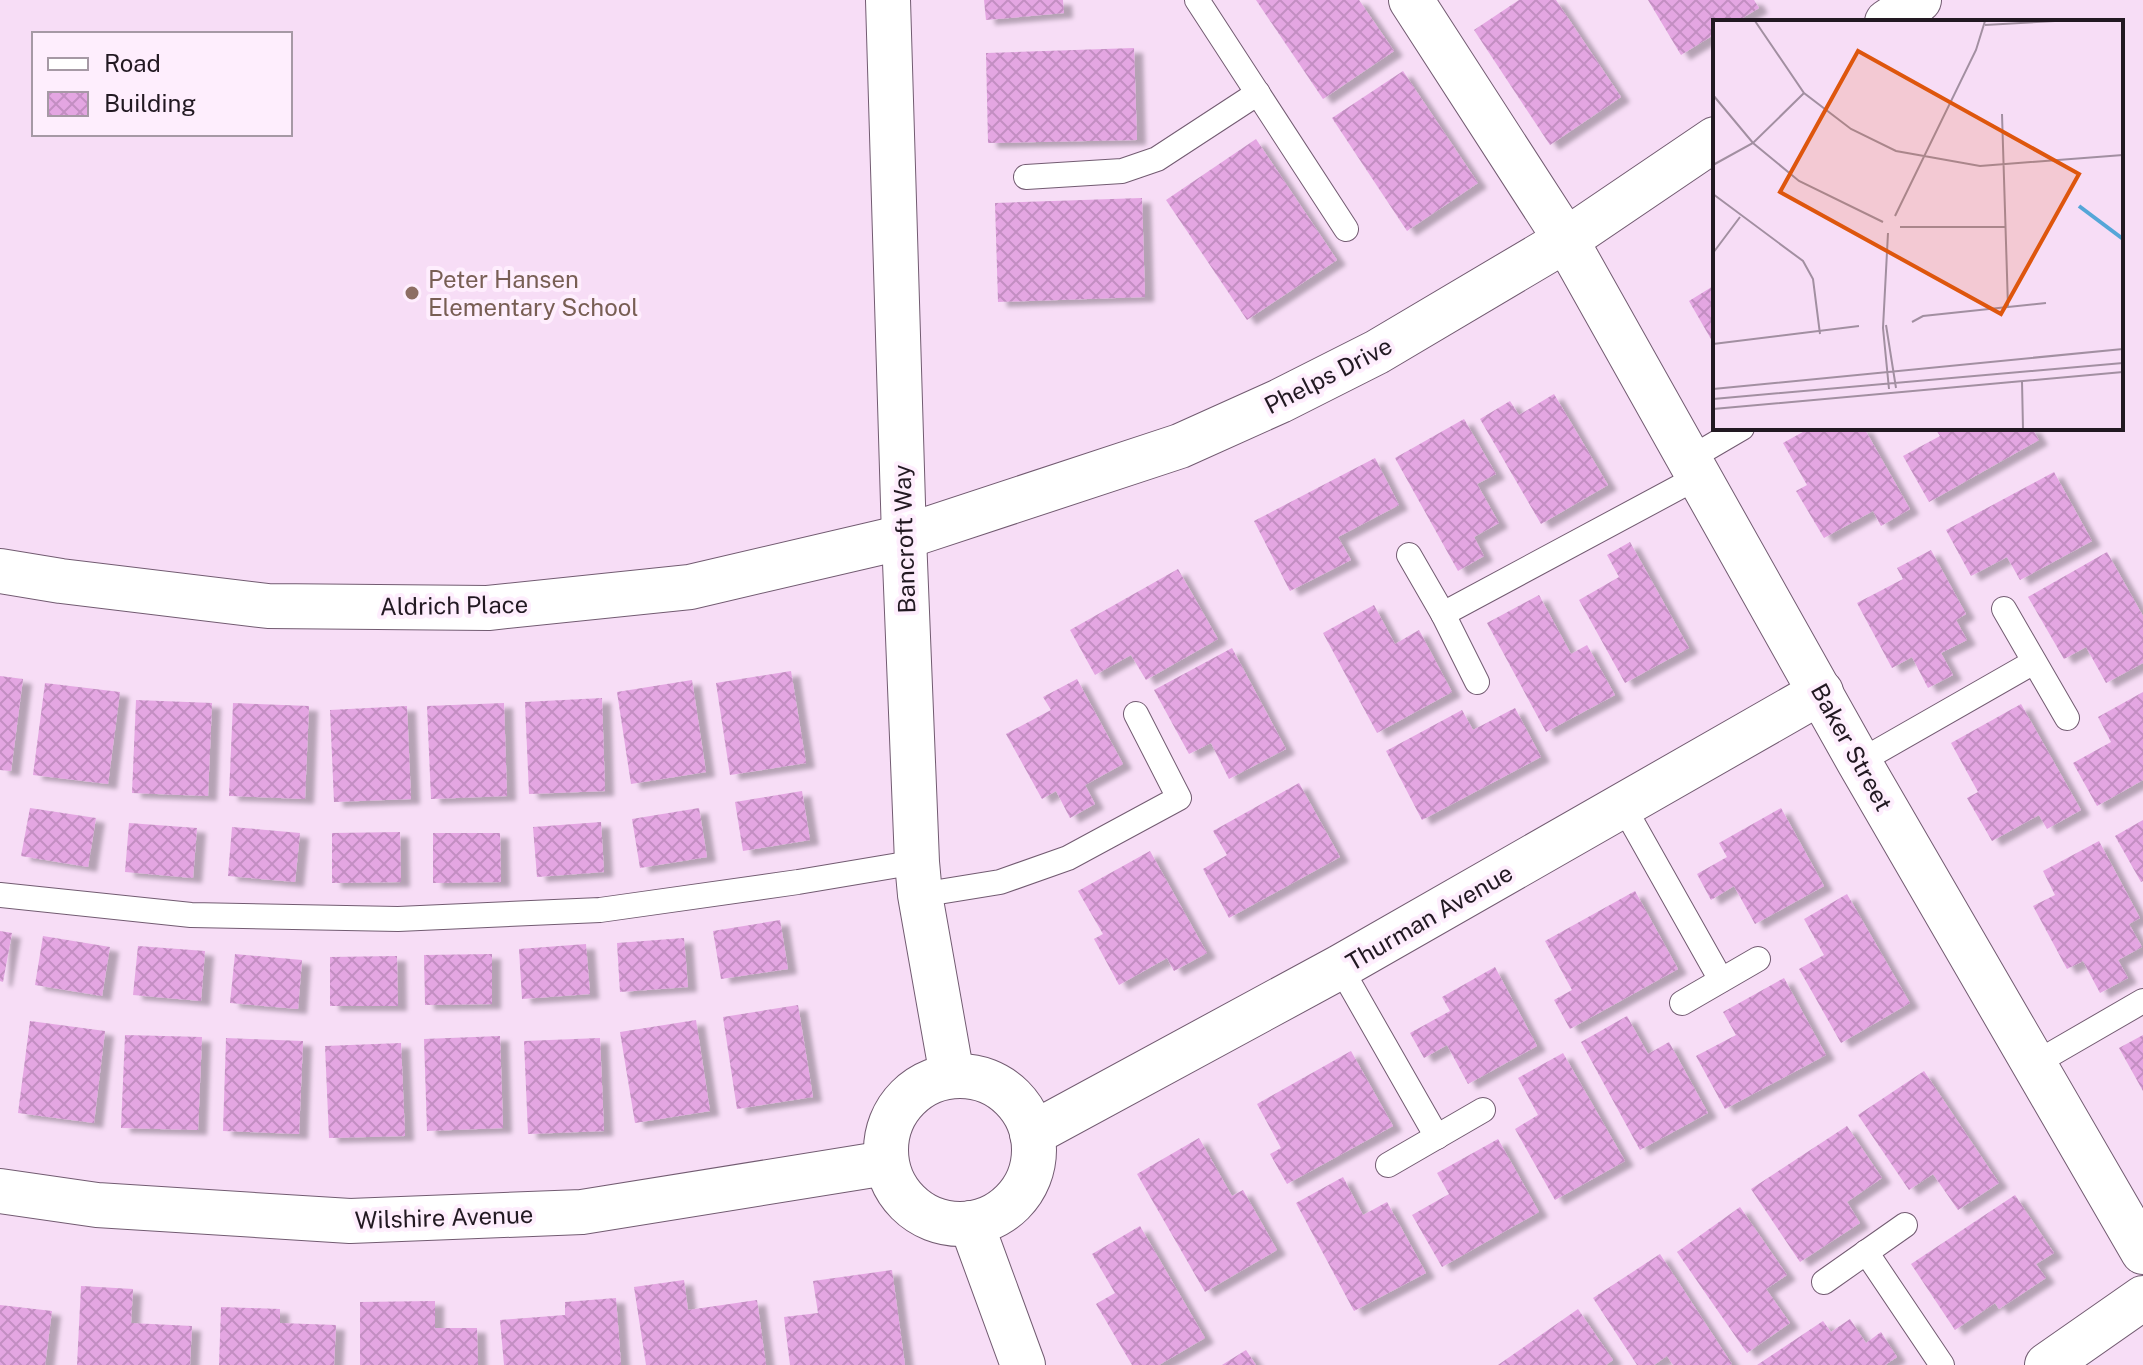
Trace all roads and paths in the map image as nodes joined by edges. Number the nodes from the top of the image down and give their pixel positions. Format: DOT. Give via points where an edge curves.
graph roads {
  1 [pos="888,0"];
  2 [pos="1197,0"];
  3 [pos="1411,0"];
  4 [pos="1919,0"];
  5 [pos="1890,20"];
  6 [pos="1258,93"];
  7 [pos="1713,140"];
  8 [pos="1026,177"];
  9 [pos="1346,229"];
  10 [pos="1566,240"];
  11 [pos="1740,430"];
  12 [pos="1694,468"];
  13 [pos="904,537"];
  14 [pos="1409,555"];
  15 [pos="0,571"];
  16 [pos="2004,609"];
  17 [pos="1443,614"];
  18 [pos="2034,662"];
  19 [pos="1477,682"];
  20 [pos="1821,692"];
  21 [pos="1136,714"];
  22 [pos="2067,718"];
  23 [pos="1859,762"];
  24 [pos="1623,806"];
  25 [pos="919,879"];
  26 [pos="0,895"];
  27 [pos="1758,959"];
  28 [pos="1340,967"];
  29 [pos="1721,980"];
  30 [pos="2143,1001"];
  31 [pos="1682,1003"];
  32 [pos="2034,1064"];
  33 [pos="952,1076"];
  34 [pos="1483,1110"];
  35 [pos="1032,1134"];
  36 [pos="1437,1137"];
  37 [pos="886,1163"];
  38 [pos="1388,1165"];
  39 [pos="0,1191"];
  40 [pos="971,1223"];
  41 [pos="1905,1225"];
  42 [pos="1866,1252"];
  43 [pos="2143,1252"];
  44 [pos="1824,1282"];
  45 [pos="2143,1298"];
  46 [pos="1023,1365"];
  47 [pos="1942,1365"];
  48 [pos="2047,1365"];
  1 -- 13 [label="street, Bancroft Way"];
  2 -- 6 [label="lane"];
  3 -- 10 [label="street, Baker Street"];
  4 -- 5 [label="street"];
  6 -- 8 [label="lane" via="1157,159 1122,171"];
  6 -- 9 [label="lane"];
  7 -- 10 [label="street, Phelps Drive"];
  10 -- 12 [label="street, Baker Street"];
  10 -- 13 [label="street, Phelps Drive" via="1377,352 1180,446"];
  11 -- 12 [label="lane"];
  12 -- 17 [label="lane"];
  12 -- 20 [label="street, Baker Street"];
  13 -- 15 [label="street, Aldrich Place" via="690,587 488,608 268,606"];
  13 -- 25 [label="street, Bancroft Way"];
  14 -- 17 [label="lane"];
  16 -- 18 [label="lane"];
  17 -- 19 [label="lane"];
  18 -- 22 [label="lane"];
  18 -- 23 [label="lane"];
  20 -- 23 [label="street, Baker Street"];
  20 -- 24 [label="street, Thurman Avenue"];
  21 -- 25 [label="lane" via="1179,798 1068,858 1000,882"];
  23 -- 32 [label="street, Baker Street"];
  24 -- 28 [label="street, Thurman Avenue"];
  24 -- 29 [label="lane"];
  25 -- 26 [label="lane" via="798,882 600,910 398,919 191,915"];
  25 -- 33 [label="street, Bancroft Way"];
  27 -- 29 [label="lane"];
  28 -- 35 [label="street, Thurman Avenue"];
  28 -- 36 [label="lane"];
  29 -- 31 [label="lane"];
  30 -- 32 [label="lane"];
  32 -- 43 [label="street, Baker Street"];
  33 -- 35 [label="street" via="994,1084 1012,1097"];
  33 -- 37 [label="street" via="918,1089 893,1115"];
  34 -- 36 [label="lane"];
  35 -- 40 [label="street" via="1027,1181 1013,1201"];
  36 -- 38 [label="lane"];
  37 -- 39 [label="street, Wilshire Avenue" via="582,1212 350,1221 97,1205"];
  37 -- 40 [label="street" via="908,1203 926,1216 948,1224"];
  40 -- 46 [label="street"];
  41 -- 42 [label="lane"];
  42 -- 44 [label="lane"];
  42 -- 47 [label="lane"];
  45 -- 48 [label="street"];
}
